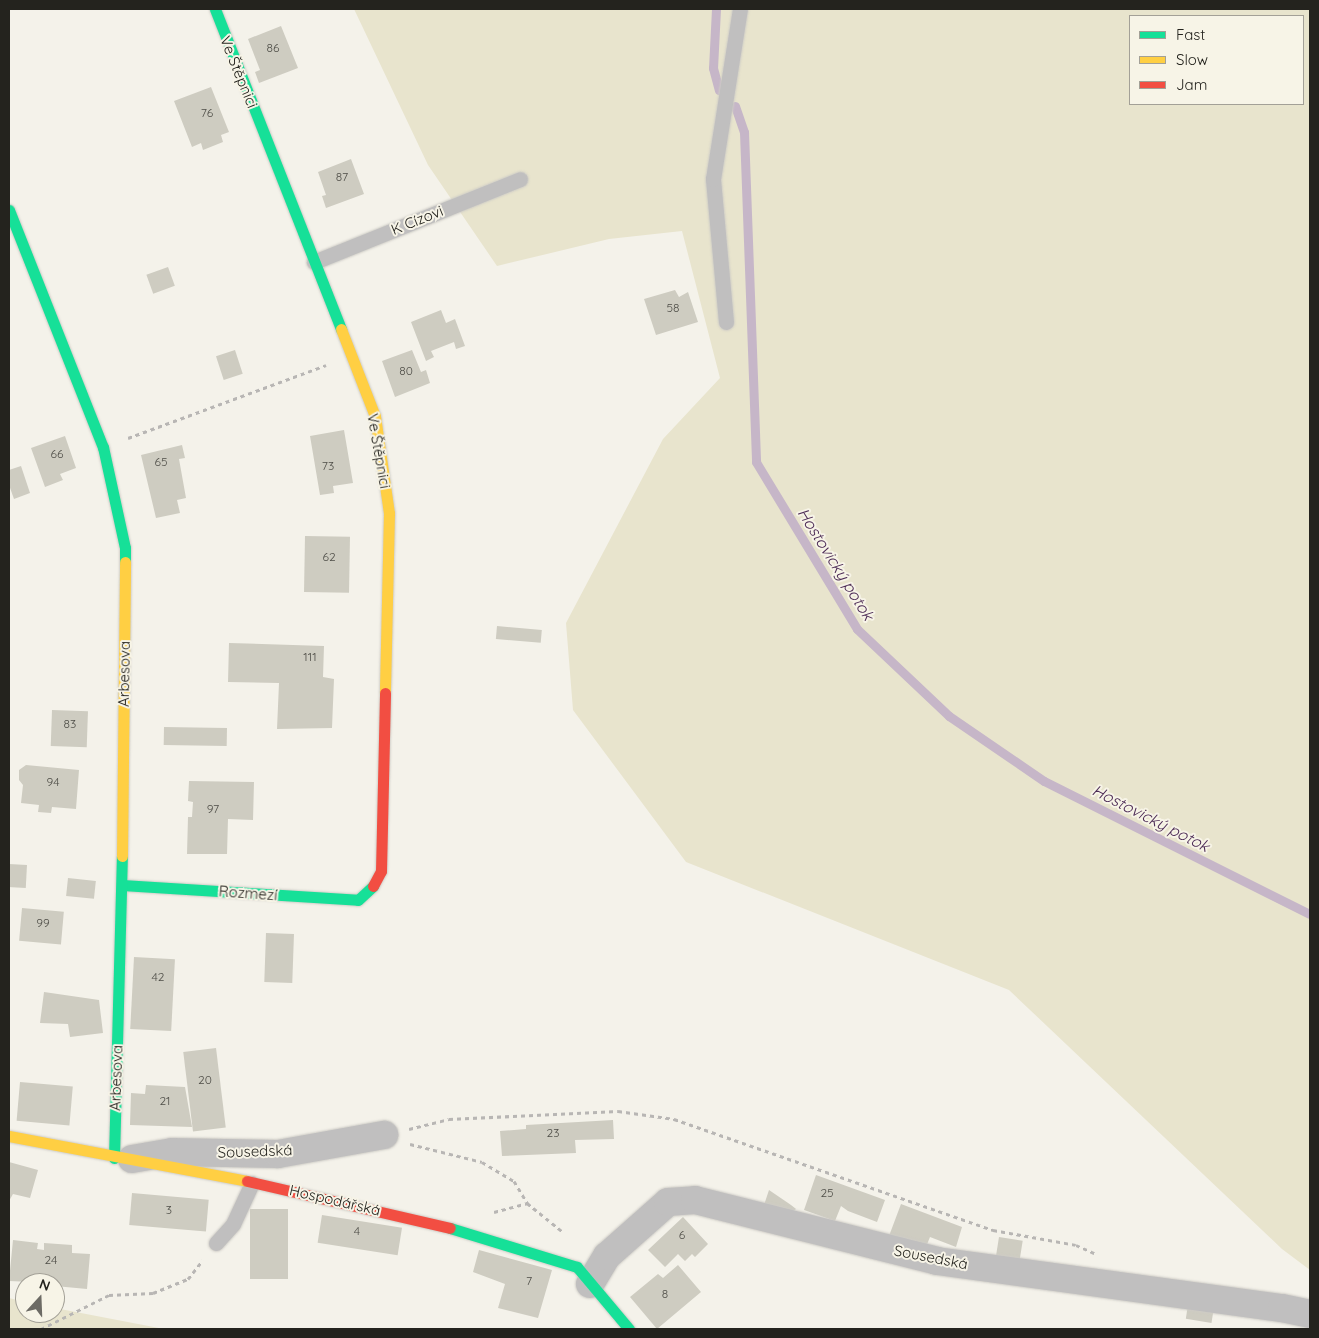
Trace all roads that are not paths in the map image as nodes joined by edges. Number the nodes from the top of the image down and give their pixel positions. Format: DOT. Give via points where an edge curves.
graph roads {
  1 [pos="215,9"];
  2 [pos="740,9"];
  3 [pos="520,179"];
  4 [pos="9,210"];
  5 [pos="314,262"];
  6 [pos="726,322"];
  7 [pos="122,885"];
  8 [pos="371,890"];
  9 [pos="384,1134"];
  10 [pos="9,1136"];
  11 [pos="120,1159"];
  12 [pos="252,1183"];
  13 [pos="216,1243"];
  14 [pos="590,1284"];
  15 [pos="1310,1314"];
  16 [pos="629,1329"];
  1 -- 5 [label="street, Ve Štěpnici"];
  2 -- 6 [label="lane" via="713,179"];
  3 -- 5 [label="lane, K Cízovi"];
  4 -- 7 [label="street, Arbesova" via="103,447 125,548"];
  5 -- 8 [label="street, Ve Štěpnici" via="375,416 389,513 380,871"];
  7 -- 8 [label="street, Rozmezí" via="358,900"];
  7 -- 11 [label="street, Arbesova"];
  9 -- 11 [label="street, Sousedská" via="278,1154 172,1152"];
  10 -- 11 [label="street, Hospodářská"];
  11 -- 12 [label="street, Hospodářská"];
  12 -- 13 [label="lane" via="234,1224"];
  12 -- 14 [label="street, Hospodářská" via="433,1223 577,1267"];
  14 -- 15 [label="street, Sousedská" via="607,1256 668,1202 696,1200 937,1260"];
  14 -- 16 [label="street, Hospodářská"];
}
